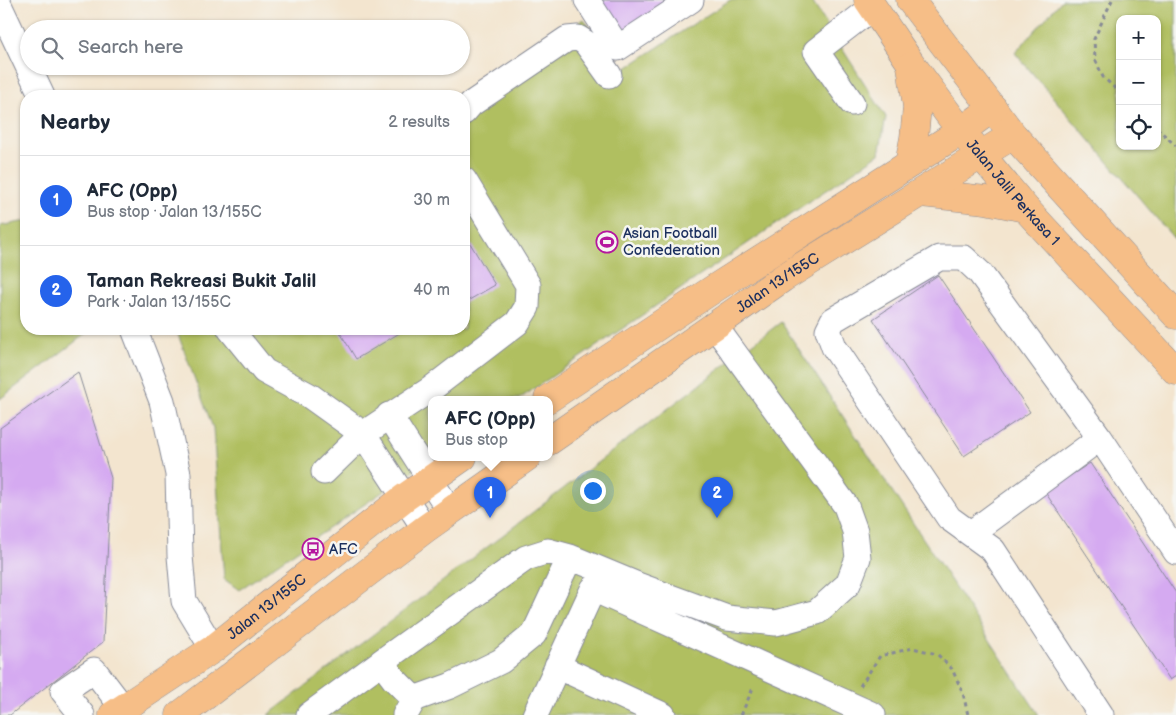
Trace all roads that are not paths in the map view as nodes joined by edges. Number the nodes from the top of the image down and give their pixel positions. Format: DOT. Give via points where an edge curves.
graph roads {
  1 [pos="587,0"];
  2 [pos="691,0"];
  3 [pos="910,0"];
  4 [pos="870,4"];
  5 [pos="0,7"];
  6 [pos="20,49"];
  7 [pos="910,62"];
  8 [pos="32,75"];
  9 [pos="609,75"];
  10 [pos="39,90"];
  11 [pos="852,103"];
  12 [pos="470,105"];
  13 [pos="993,108"];
  14 [pos="961,131"];
  15 [pos="1013,135"];
  16 [pos="982,156"];
  17 [pos="909,164"];
  18 [pos="470,190"];
  19 [pos="921,193"];
  20 [pos="1025,208"];
  21 [pos="715,288"];
  22 [pos="675,314"];
  23 [pos="1176,315"];
  24 [pos="714,325"];
  25 [pos="136,335"];
  26 [pos="235,335"];
  27 [pos="1176,371"];
  28 [pos="552,396"];
  29 [pos="389,415"];
  30 [pos="363,434"];
  31 [pos="1100,438"];
  32 [pos="553,439"];
  33 [pos="457,461"];
  34 [pos="521,461"];
  35 [pos="324,472"];
  36 [pos="430,480"];
  37 [pos="404,498"];
  38 [pos="450,511"];
  39 [pos="425,529"];
  40 [pos="971,533"];
  41 [pos="1176,552"];
  42 [pos="570,557"];
  43 [pos="213,649"];
  44 [pos="381,662"];
  45 [pos="557,666"];
  46 [pos="409,707"];
  47 [pos="118,711"];
  48 [pos="82,715"];
  49 [pos="180,715"];
  50 [pos="309,715"];
  51 [pos="535,715"];
  52 [pos="663,715"];
  53 [pos="873,715"];
  54 [pos="1102,715"];
  1 -- 2 [label="street" via="618,48"];
  3 -- 13 [label="main road"];
  4 -- 7 [label="main road, Jalan Jalil Perkasa 1"];
  4 -- 11 [label="street" via="816,51"];
  5 -- 6 [label="street"];
  7 -- 14 [label="main road, Jalan Jalil Perkasa 1"];
  7 -- 17 [label="main road" via="917,107"];
  8 -- 10 [label="street"];
  9 -- 12 [label="street" via="586,43 578,38 567,39"];
  13 -- 14 [label="main road, Jalan 13/155C"];
  13 -- 15 [label="main road"];
  14 -- 16 [label="main road, Jalan Jalil Perkasa 1"];
  14 -- 17 [label="main road, Jalan 13/155C"];
  15 -- 16 [label="main road, Jalan 13/155C"];
  15 -- 23 [label="main road"];
  16 -- 19 [label="main road, Jalan 13/155C"];
  16 -- 20 [label="main road, Jalan Jalil Perkasa 1"];
  17 -- 21 [label="main road, Jalan 13/155C"];
  18 -- 29 [label="street" via="528,285 527,307 517,323 431,389"];
  19 -- 20 [label="main road"];
  19 -- 24 [label="main road, Jalan 13/155C" via="783,278"];
  20 -- 27 [label="main road, Jalan Jalil Perkasa 1"];
  21 -- 22 [label="main road, Jalan 13/155C"];
  21 -- 24 [label="main road" via="712,306"];
  22 -- 24 [label="main road" via="697,317"];
  22 -- 28 [label="main road, Jalan 13/155C"];
  24 -- 32 [label="main road, Jalan 13/155C"];
  24 -- 42 [label="street" via="846,506 858,558 848,584 817,612 776,623 728,618"];
  25 -- 43 [label="street" via="162,401 178,474 184,601"];
  26 -- 30 [label="street" via="264,370 310,396"];
  29 -- 30 [label="street"];
  29 -- 36 [label="street"];
  30 -- 35 [label="street"];
  30 -- 37 [label="street"];
  31 -- 40 [label="street"];
  31 -- 40 [label="street" via="980,273 964,258 939,258 833,320 828,330 834,347 949,518"];
  31 -- 41 [label="street"];
  33 -- 36 [label="main road, Jalan 13/155C"];
  34 -- 38 [label="main road"];
  36 -- 37 [label="main road, Jalan 13/155C"];
  36 -- 38 [label="street"];
  37 -- 39 [label="street"];
  37 -- 43 [label="main road, Jalan 13/155C"];
  38 -- 39 [label="main road"];
  39 -- 49 [label="main road"];
  40 -- 54 [label="street" via="993,550"];
  42 -- 44 [label="street" via="548,551 526,558"];
  42 -- 46 [label="street" via="534,634 501,661"];
  43 -- 47 [label="main road, Jalan 13/155C"];
  44 -- 46 [label="street"];
  44 -- 50 [label="street"];
  45 -- 51 [label="street"];
  45 -- 52 [label="street"];
  45 -- 53 [label="street" via="593,589"];
  47 -- 48 [label="street" via="94,670 64,691"];
}
